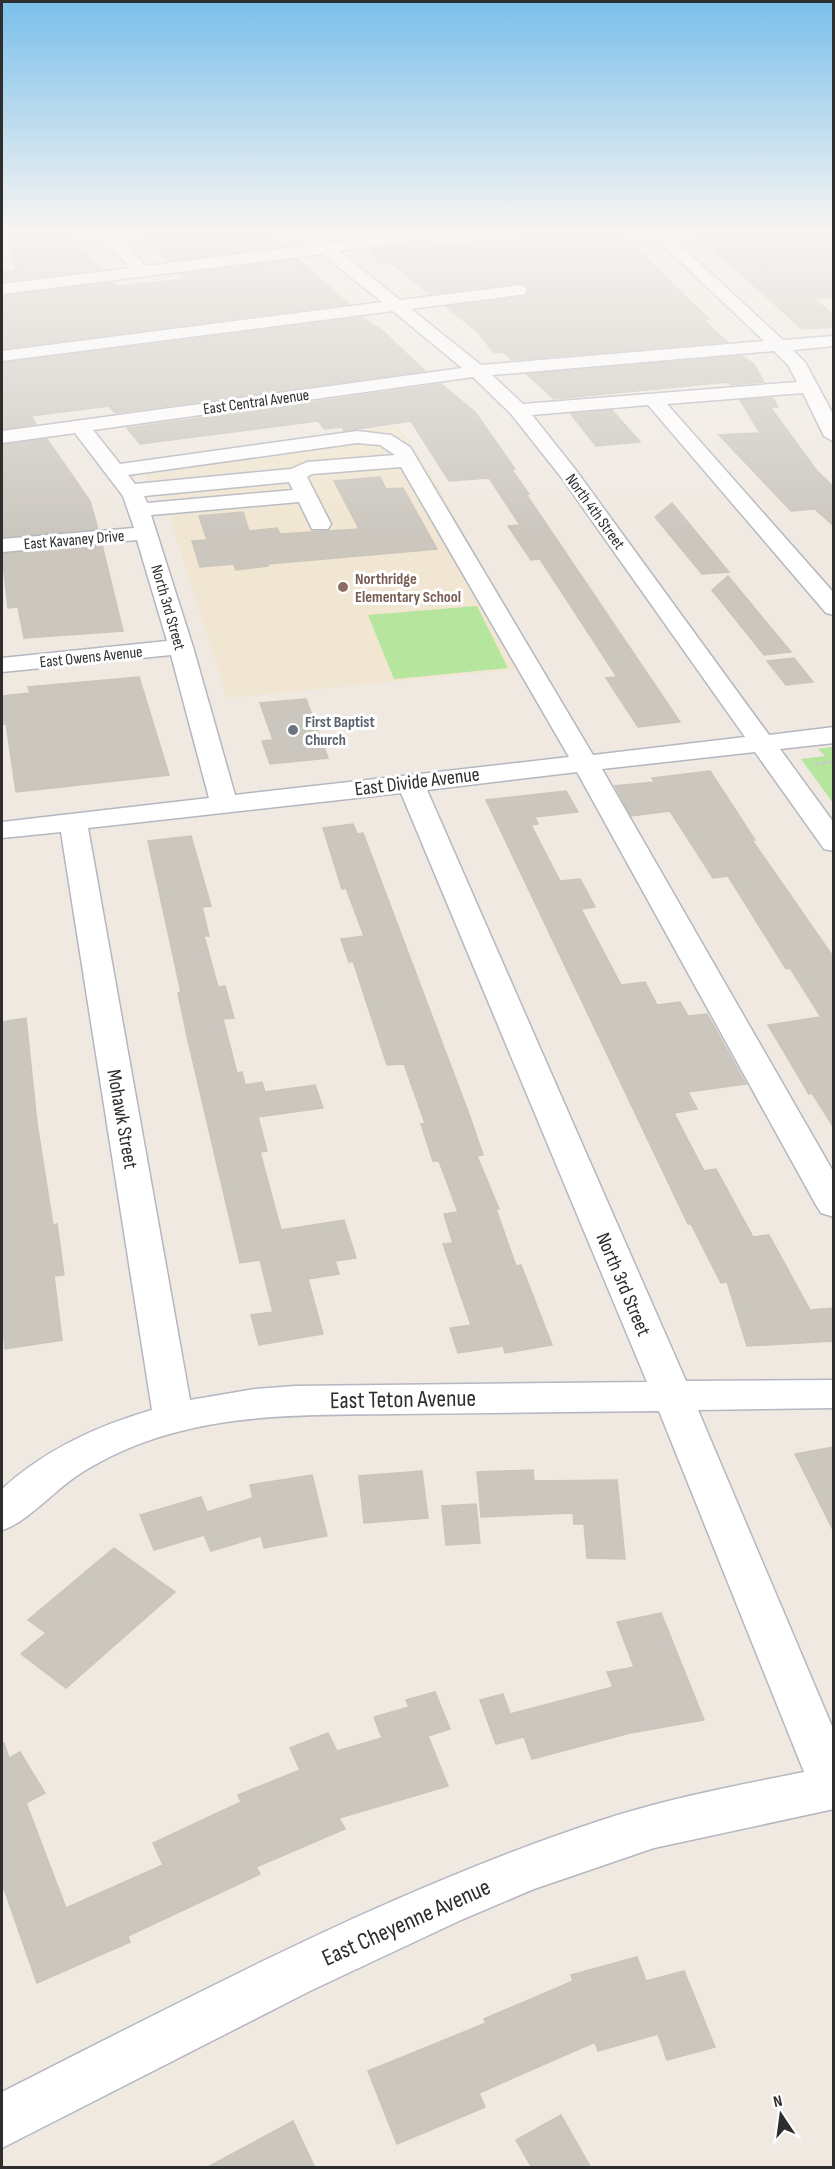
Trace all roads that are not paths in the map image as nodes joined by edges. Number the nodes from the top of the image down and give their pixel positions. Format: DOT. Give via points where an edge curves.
graph roads {
  1 [pos="197,331"];
  2 [pos="428,331"];
  3 [pos="765,331"];
  4 [pos="834,341"];
  5 [pos="780,345"];
  6 [pos="2,356"];
  7 [pos="477,370"];
  8 [pos="810,387"];
  9 [pos="652,398"];
  10 [pos="518,410"];
  11 [pos="80,426"];
  12 [pos="834,436"];
  13 [pos="2,437"];
  14 [pos="408,460"];
  15 [pos="115,471"];
  16 [pos="296,475"];
  17 [pos="306,495"];
  18 [pos="135,501"];
  19 [pos="320,524"];
  20 [pos="147,533"];
  21 [pos="2,546"];
  22 [pos="834,608"];
  23 [pos="181,647"];
  24 [pos="2,665"];
  25 [pos="834,735"];
  26 [pos="762,743"];
  27 [pos="585,763"];
  28 [pos="410,782"];
  29 [pos="224,804"];
  30 [pos="73,821"];
  31 [pos="2,830"];
  32 [pos="834,843"];
  33 [pos="834,1205"];
  34 [pos="834,1394"];
  35 [pos="672,1395"];
  36 [pos="173,1416"];
  37 [pos="2,1514"];
  38 [pos="833,1788"];
  39 [pos="2,2121"];
  1 -- 6 [label="street"];
  2 -- 7 [label="street, North 4th Street"];
  3 -- 5 [label="street"];
  4 -- 5 [label="street, East Central Avenue"];
  5 -- 7 [label="street, East Central Avenue"];
  5 -- 8 [label="street" via="796,362"];
  7 -- 10 [label="street, North 4th Street"];
  7 -- 11 [label="street, East Central Avenue"];
  8 -- 9 [label="street"];
  8 -- 12 [label="street"];
  9 -- 10 [label="street"];
  9 -- 22 [label="street"];
  10 -- 26 [label="street, North 4th Street" via="568,473"];
  11 -- 13 [label="street, East Central Avenue"];
  11 -- 15 [label="street, North 3rd Street"];
  14 -- 15 [label="street" via="400,447 384,439 357,437"];
  14 -- 16 [label="street" via="307,468"];
  14 -- 27 [label="street"];
  15 -- 18 [label="street, North 3rd Street"];
  16 -- 17 [label="street"];
  16 -- 18 [label="street"];
  17 -- 18 [label="street"];
  17 -- 19 [label="street"];
  18 -- 20 [label="street, North 3rd Street"];
  20 -- 21 [label="street, East Kavaney Drive"];
  20 -- 23 [label="street, North 3rd Street"];
  23 -- 24 [label="street, East Owens Avenue"];
  23 -- 29 [label="street, North 3rd Street"];
  25 -- 26 [label="street, East Divide Avenue"];
  26 -- 27 [label="street, East Divide Avenue"];
  26 -- 32 [label="street, North 4th Street"];
  27 -- 28 [label="street, East Divide Avenue"];
  27 -- 33 [label="street"];
  28 -- 29 [label="street, East Divide Avenue"];
  28 -- 35 [label="street, North 3rd Street"];
  29 -- 30 [label="street, East Divide Avenue"];
  30 -- 31 [label="street, East Divide Avenue"];
  30 -- 36 [label="street, Mohawk Street"];
  34 -- 35 [label="street, East Teton Avenue"];
  35 -- 36 [label="street, East Teton Avenue" via="264,1402"];
  35 -- 38 [label="street, North 3rd Street"];
  36 -- 37 [label="street, East Teton Avenue" via="69,1461 36,1483"];
  38 -- 39 [label="street, East Cheyenne Avenue" via="668,1822 524,1870 385,1929"];
}
